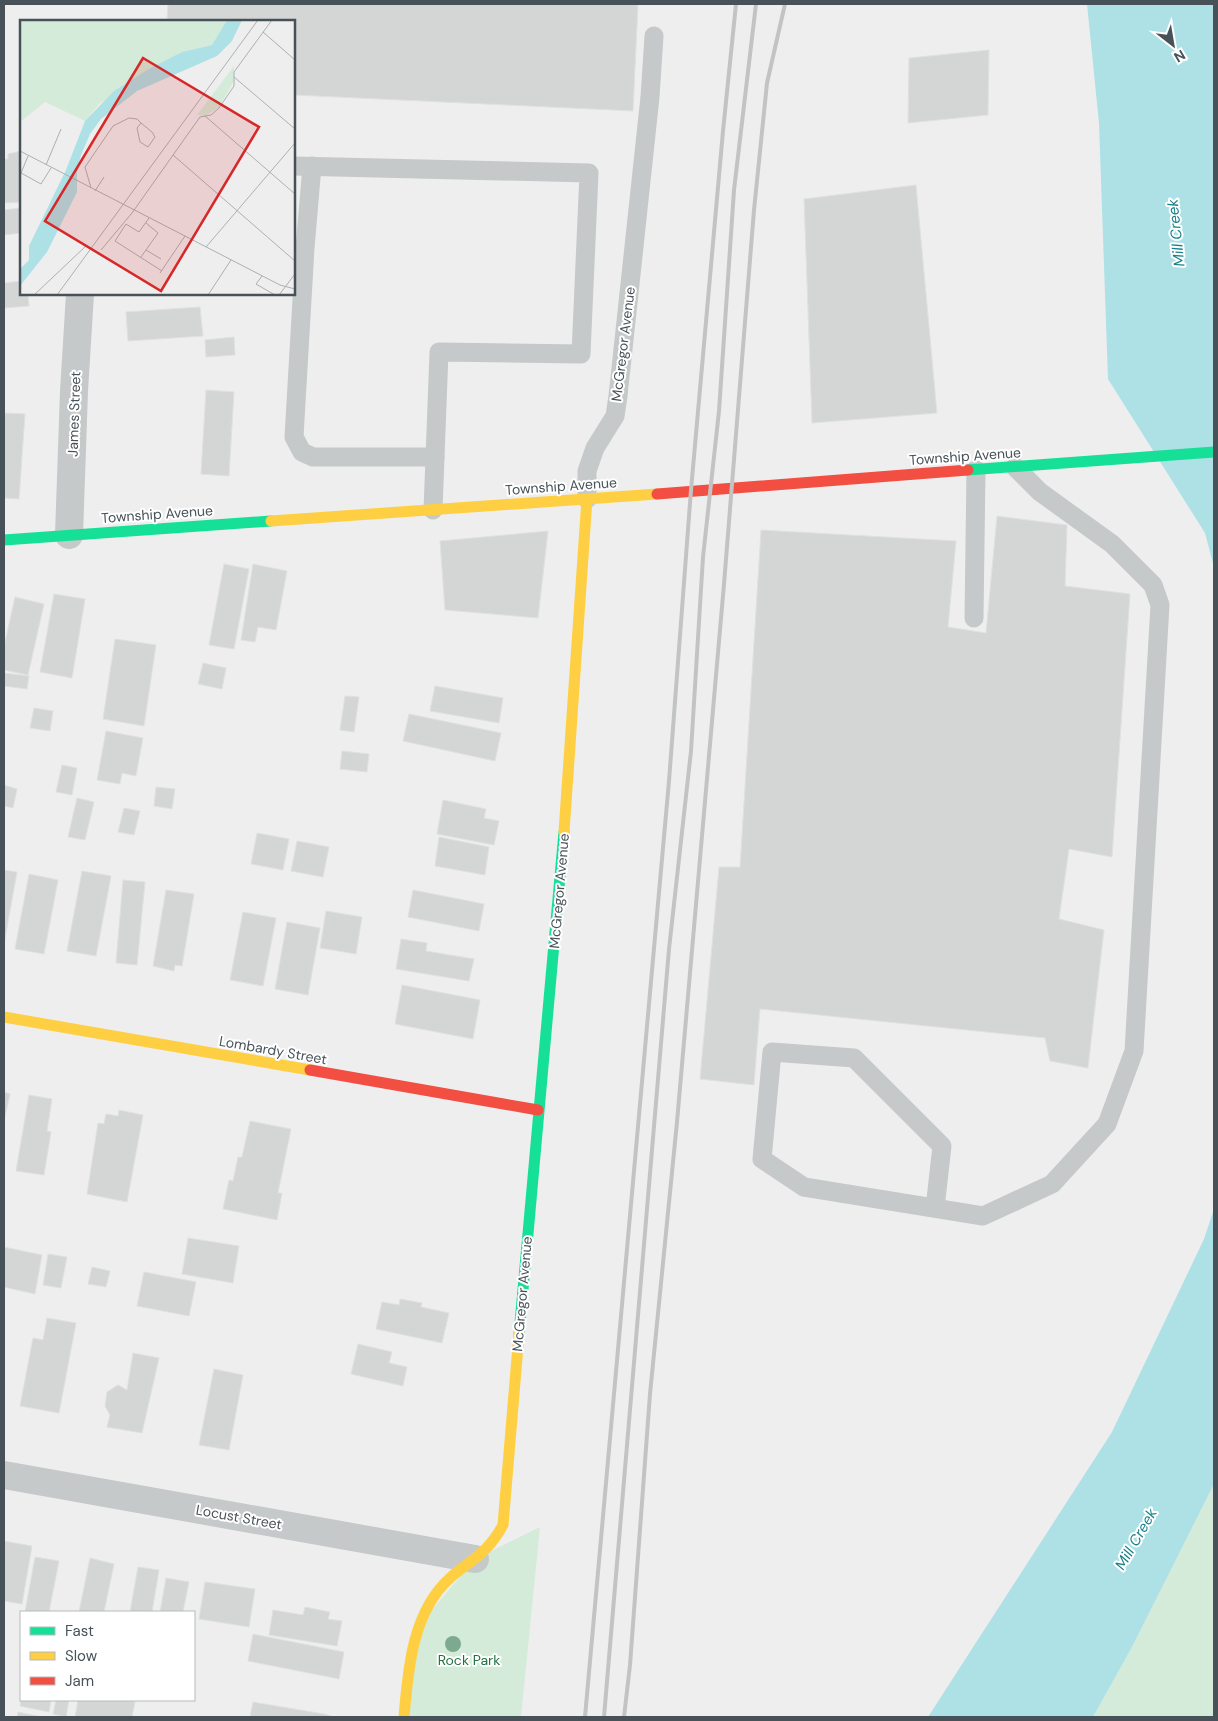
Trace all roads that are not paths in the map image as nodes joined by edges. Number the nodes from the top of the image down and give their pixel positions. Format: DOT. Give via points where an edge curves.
graph roads {
  1 [pos="654,36"];
  2 [pos="303,166"];
  3 [pos="299,248"];
  4 [pos="80,295"];
  5 [pos="1214,452"];
  6 [pos="435,456"];
  7 [pos="1015,467"];
  8 [pos="976,470"];
  9 [pos="588,499"];
  10 [pos="433,510"];
  11 [pos="70,534"];
  12 [pos="4,540"];
  13 [pos="974,618"];
  14 [pos="4,1017"];
  15 [pos="538,1110"];
  16 [pos="935,1208"];
  17 [pos="4,1475"];
  18 [pos="475,1559"];
  19 [pos="404,1717"];
  1 -- 9 [label="lane, McGregor Avenue" via="618,396 614,416 595,448 587,471"];
  2 -- 3 [label="lane"];
  2 -- 6 [label="lane" via="588,172 581,354 439,352"];
  3 -- 6 [label="lane" via="294,437 302,452 313,457"];
  4 -- 11 [label="street, James Street"];
  5 -- 7 [label="street, Township Avenue"];
  6 -- 10 [label="lane"];
  7 -- 8 [label="street, Township Avenue"];
  7 -- 16 [label="lane" via="1040,492 1112,544 1153,585 1160,605 1134,1051 1107,1124 1052,1184 983,1216"];
  8 -- 9 [label="street, Township Avenue"];
  8 -- 13 [label="lane"];
  9 -- 10 [label="street, Township Avenue"];
  9 -- 15 [label="street, McGregor Avenue" via="570,770"];
  10 -- 11 [label="street, Township Avenue"];
  11 -- 12 [label="street, Township Avenue"];
  14 -- 15 [label="street, Lombardy Street"];
  15 -- 18 [label="street, McGregor Avenue" via="503,1525 494,1544"];
  16 -- 16 [label="lane" via="804,1187 762,1159 772,1052 854,1058 942,1146"];
  17 -- 18 [label="street, Locust Street"];
  18 -- 19 [label="street, McGregor Avenue" via="435,1593 424,1611 406,1686"];
}
